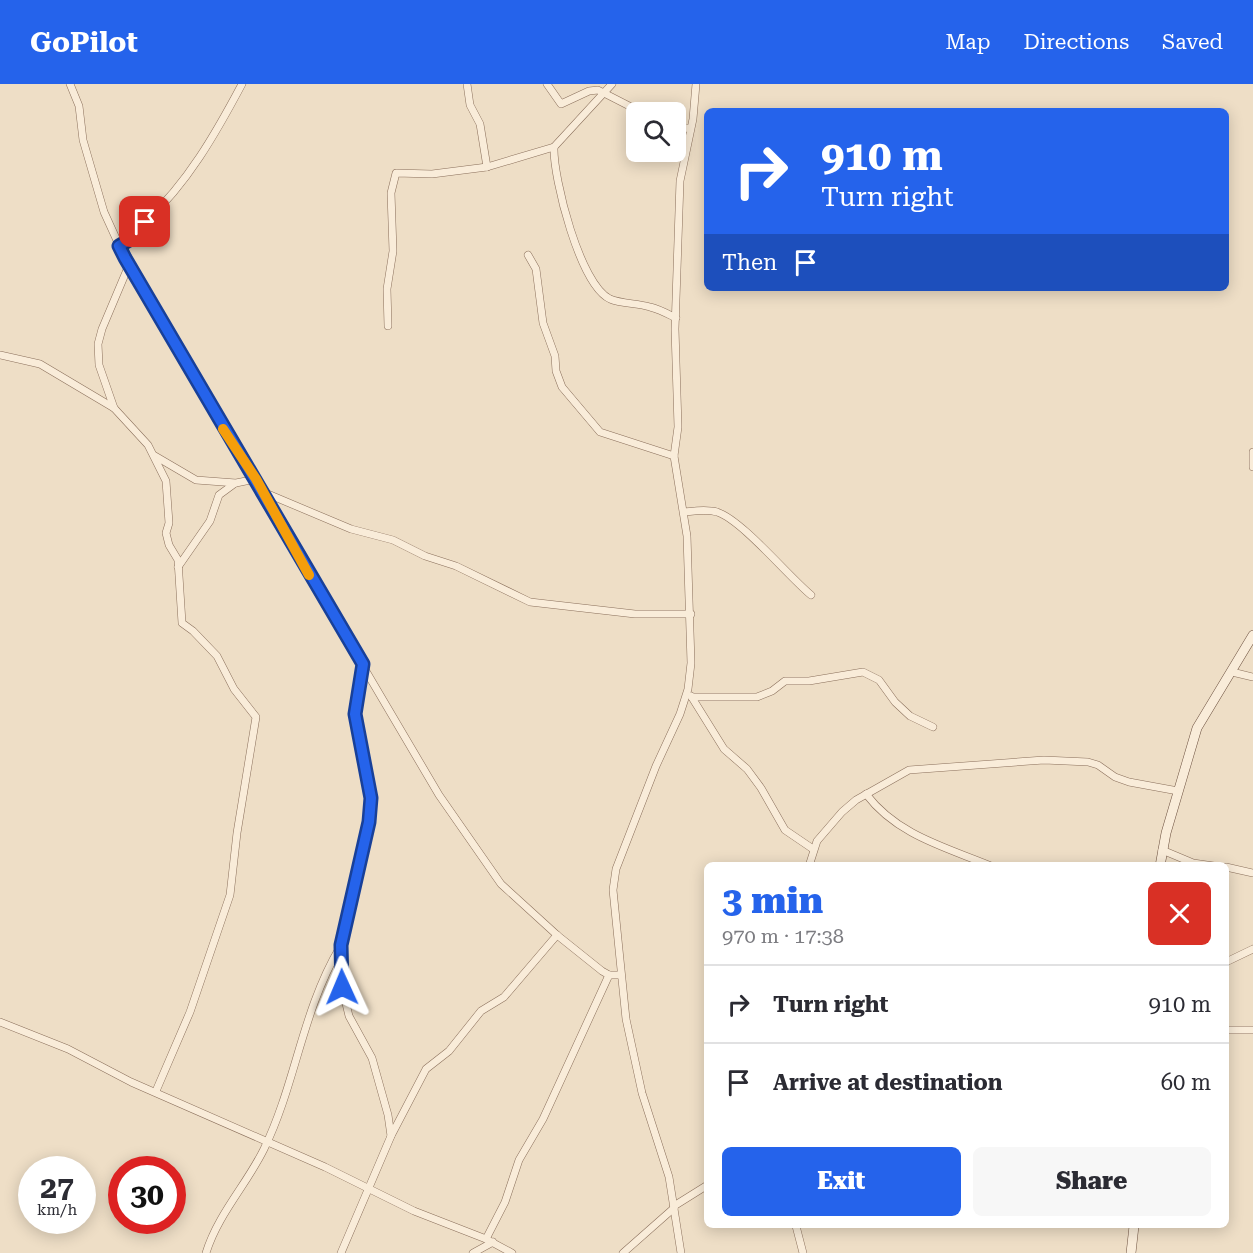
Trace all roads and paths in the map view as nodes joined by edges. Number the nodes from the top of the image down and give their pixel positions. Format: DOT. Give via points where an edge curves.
graph roads {
  1 [pos="70,84"];
  2 [pos="242,84"];
  3 [pos="466,84"];
  4 [pos="547,84"];
  5 [pos="612,84"];
  6 [pos="696,84"];
  7 [pos="604,94"];
  8 [pos="626,105"];
  9 [pos="686,128"];
  10 [pos="690,129"];
  11 [pos="554,147"];
  12 [pos="487,167"];
  13 [pos="119,246"];
  14 [pos="528,255"];
  15 [pos="129,265"];
  16 [pos="676,318"];
  17 [pos="388,326"];
  18 [pos="0,355"];
  19 [pos="114,408"];
  20 [pos="1253,452"];
  21 [pos="153,454"];
  22 [pos="675,456"];
  23 [pos="1253,467"];
  24 [pos="256,479"];
  25 [pos="236,483"];
  26 [pos="263,492"];
  27 [pos="684,512"];
  28 [pos="178,567"];
  29 [pos="810,595"];
  30 [pos="691,614"];
  31 [pos="1253,635"];
  32 [pos="363,664"];
  33 [pos="1232,672"];
  34 [pos="1253,677"];
  35 [pos="688,689"];
  36 [pos="692,698"];
  37 [pos="933,727"];
  38 [pos="1178,791"];
  39 [pos="866,794"];
  40 [pos="813,849"];
  41 [pos="1162,850"];
  42 [pos="810,862"];
  43 [pos="981,862"];
  44 [pos="1160,862"];
  45 [pos="1191,862"];
  46 [pos="1229,868"];
  47 [pos="1253,873"];
  48 [pos="557,935"];
  49 [pos="341,945"];
  50 [pos="1253,949"];
  51 [pos="1229,961"];
  52 [pos="609,975"];
  53 [pos="621,975"];
  54 [pos="0,1022"];
  55 [pos="1229,1030"];
  56 [pos="1253,1030"];
  57 [pos="156,1091"];
  58 [pos="391,1136"];
  59 [pos="267,1142"];
  60 [pos="367,1187"];
  61 [pos="704,1187"];
  62 [pos="674,1207"];
  63 [pos="797,1228"];
  64 [pos="1134,1228"];
  65 [pos="489,1241"];
  66 [pos="206,1253"];
  67 [pos="341,1253"];
  68 [pos="473,1253"];
  69 [pos="512,1253"];
  70 [pos="623,1253"];
  71 [pos="681,1253"];
  72 [pos="803,1253"];
  73 [pos="1131,1253"];
  1 -- 13 [label="street" via="79,106 93,174"];
  2 -- 13 [label="street" via="209,146 156,213"];
  3 -- 12 [label="street" via="470,105 480,124"];
  4 -- 7 [label="street" via="561,104 589,91"];
  5 -- 7 [label="street"];
  6 -- 10 [label="street"];
  7 -- 8 [label="street"];
  7 -- 11 [label="street"];
  9 -- 10 [label="street"];
  10 -- 16 [label="street" via="680,181"];
  11 -- 12 [label="street"];
  11 -- 16 [label="street" via="566,218 596,285 611,299 652,307"];
  12 -- 17 [label="street" via="432,174 396,173 391,193 393,251 387,289"];
  13 -- 15 [label="street"];
  14 -- 22 [label="street" via="536,269 543,322 562,387 600,432"];
  15 -- 19 [label="street" via="98,344 99,365"];
  15 -- 24 [label="street"];
  16 -- 22 [label="street"];
  18 -- 19 [label="street" via="40,364"];
  19 -- 21 [label="street"];
  20 -- 23 [label="street"];
  21 -- 25 [label="street" via="196,480"];
  21 -- 28 [label="street" via="166,481 166,533"];
  22 -- 27 [label="street"];
  24 -- 25 [label="street"];
  24 -- 26 [label="street"];
  25 -- 28 [label="street" via="219,495 210,521"];
  26 -- 30 [label="street" via="351,529 393,540 530,602 635,614"];
  26 -- 32 [label="street"];
  27 -- 29 [label="street" via="722,514"];
  27 -- 30 [label="street"];
  28 -- 57 [label="street" via="182,623 217,656 256,720 230,895 190,1012"];
  30 -- 35 [label="street"];
  31 -- 33 [label="main road"];
  32 -- 48 [label="street" via="439,795 501,884"];
  32 -- 49 [label="street" via="355,714 371,798"];
  33 -- 34 [label="street"];
  33 -- 38 [label="main road" via="1197,728"];
  35 -- 36 [label="street"];
  35 -- 53 [label="street" via="613,879"];
  36 -- 37 [label="street" via="757,697 785,681 863,672 879,680 910,716"];
  36 -- 40 [label="street" via="724,749 761,788 785,830"];
  38 -- 39 [label="street" via="1129,782 1088,762 1044,760 909,770"];
  38 -- 41 [label="main road"];
  39 -- 40 [label="street" via="842,812"];
  39 -- 43 [label="street" via="886,818 939,846"];
  40 -- 42 [label="street"];
  41 -- 44 [label="main road"];
  41 -- 45 [label="street"];
  46 -- 47 [label="street"];
  48 -- 52 [label="street"];
  48 -- 58 [label="street" via="504,997 481,1011 449,1051 426,1069"];
  49 -- 58 [label="street" via="342,987 350,1016 372,1058"];
  49 -- 59 [label="street" via="324,975 301,1036 289,1084"];
  50 -- 51 [label="street"];
  52 -- 53 [label="street"];
  52 -- 65 [label="street" via="543,1119 519,1160"];
  53 -- 62 [label="street" via="642,1093 669,1177"];
  54 -- 57 [label="street"];
  55 -- 56 [label="street"];
  57 -- 59 [label="street"];
  58 -- 60 [label="street"];
  59 -- 60 [label="street"];
  59 -- 66 [label="street" via="217,1226"];
  60 -- 65 [label="street"];
  60 -- 67 [label="street"];
  61 -- 62 [label="street"];
  62 -- 70 [label="street"];
  62 -- 71 [label="street"];
  63 -- 72 [label="street"];
  64 -- 73 [label="main road"];
  65 -- 68 [label="street"];
  65 -- 69 [label="street"];
}
